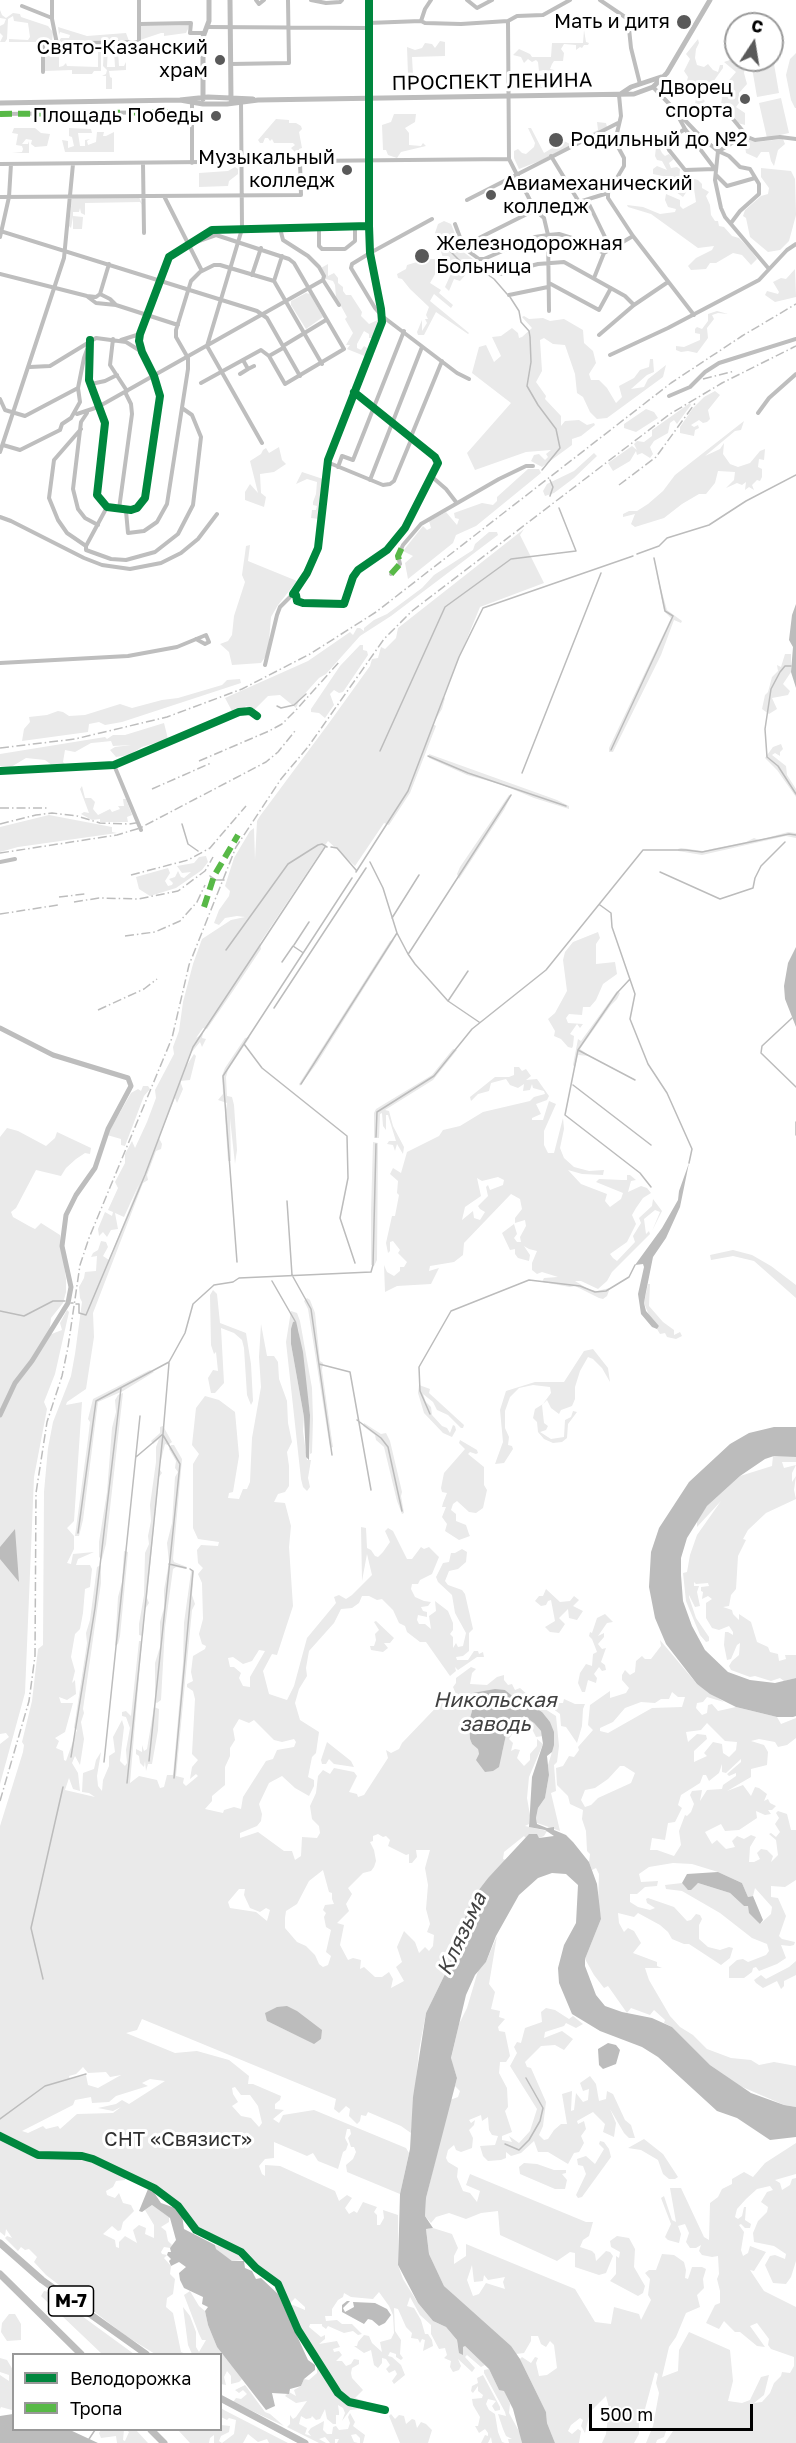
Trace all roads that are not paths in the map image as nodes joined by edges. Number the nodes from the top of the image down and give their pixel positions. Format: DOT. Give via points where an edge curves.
graph roads {
  1 [pos="52,0"];
  2 [pos="139,0"];
  3 [pos="209,0"];
  4 [pos="230,0"];
  5 [pos="256,0"];
  6 [pos="264,0"];
  7 [pos="288,0"];
  8 [pos="311,0"];
  9 [pos="342,0"];
  10 [pos="369,0"];
  11 [pos="431,0"];
  12 [pos="467,0"];
  13 [pos="492,0"];
  14 [pos="570,0"];
  15 [pos="600,0"];
  16 [pos="710,0"];
  17 [pos="22,6"];
  18 [pos="52,19"];
  19 [pos="421,21"];
  20 [pos="508,21"];
  21 [pos="140,24"];
  22 [pos="368,26"];
  23 [pos="231,28"];
  24 [pos="289,28"];
  25 [pos="205,30"];
  26 [pos="57,44"];
  27 [pos="231,64"];
  28 [pos="43,72"];
  29 [pos="663,76"];
  30 [pos="641,84"];
  31 [pos="631,87"];
  32 [pos="652,87"];
  33 [pos="646,90"];
  34 [pos="634,94"];
  35 [pos="619,95"];
  36 [pos="232,97"];
  37 [pos="509,97"];
  38 [pos="368,98"];
  39 [pos="180,100"];
  40 [pos="203,100"];
  41 [pos="240,100"];
  42 [pos="192,102"];
  43 [pos="0,103"];
  44 [pos="227,104"];
  45 [pos="183,112"];
  46 [pos="676,113"];
  47 [pos="729,113"];
  48 [pos="0,114"];
  49 [pos="618,122"];
  50 [pos="685,129"];
  51 [pos="742,130"];
  52 [pos="796,139"];
  53 [pos="718,151"];
  54 [pos="551,156"];
  55 [pos="509,159"];
  56 [pos="369,161"];
  57 [pos="300,162"];
  58 [pos="143,163"];
  59 [pos="192,163"];
  60 [pos="241,163"];
  61 [pos="0,164"];
  62 [pos="11,164"];
  63 [pos="73,164"];
  64 [pos="715,169"];
  65 [pos="518,174"];
  66 [pos="716,174"];
  67 [pos="755,178"];
  68 [pos="608,193"];
  69 [pos="242,195"];
  70 [pos="71,196"];
  71 [pos="143,196"];
  72 [pos="164,196"];
  73 [pos="0,197"];
  74 [pos="9,197"];
  75 [pos="467,200"];
  76 [pos="587,200"];
  77 [pos="535,210"];
  78 [pos="432,219"];
  79 [pos="731,223"];
  80 [pos="455,224"];
  81 [pos="355,226"];
  82 [pos="369,226"];
  83 [pos="319,227"];
  84 [pos="280,228"];
  85 [pos="242,229"];
  86 [pos="1,231"];
  87 [pos="144,233"];
  88 [pos="548,235"];
  89 [pos="633,236"];
  90 [pos="0,237"];
  91 [pos="479,238"];
  92 [pos="239,241"];
  93 [pos="195,242"];
  94 [pos="796,244"];
  95 [pos="189,246"];
  96 [pos="261,249"];
  97 [pos="66,251"];
  98 [pos="370,253"];
  99 [pos="604,253"];
  100 [pos="282,256"];
  101 [pos="549,262"];
  102 [pos="109,264"];
  103 [pos="230,267"];
  104 [pos="769,269"];
  105 [pos="202,271"];
  106 [pos="0,274"];
  107 [pos="252,274"];
  108 [pos="500,274"];
  109 [pos="594,278"];
  110 [pos="160,280"];
  111 [pos="323,280"];
  112 [pos="274,281"];
  113 [pos="668,282"];
  114 [pos="549,285"];
  115 [pos="55,288"];
  116 [pos="308,288"];
  117 [pos="610,288"];
  118 [pos="189,289"];
  119 [pos="100,294"];
  120 [pos="509,295"];
  121 [pos="87,296"];
  122 [pos="220,298"];
  123 [pos="286,301"];
  124 [pos="116,305"];
  125 [pos="339,305"];
  126 [pos="634,305"];
  127 [pos="549,311"];
  128 [pos="147,315"];
  129 [pos="263,315"];
  130 [pos="694,315"];
  131 [pos="382,316"];
  132 [pos="326,320"];
  133 [pos="178,325"];
  134 [pos="304,332"];
  135 [pos="404,332"];
  136 [pos="140,334"];
  137 [pos="599,335"];
  138 [pos="113,339"];
  139 [pos="796,339"];
  140 [pos="90,340"];
  141 [pos="120,340"];
  142 [pos="207,346"];
  143 [pos="283,347"];
  144 [pos="422,347"];
  145 [pos="142,352"];
  146 [pos="610,355"];
  147 [pos="269,356"];
  148 [pos="188,358"];
  149 [pos="243,360"];
  150 [pos="442,361"];
  151 [pos="322,364"];
  152 [pos="254,366"];
  153 [pos="30,367"];
  154 [pos="248,369"];
  155 [pos="221,372"];
  156 [pos="240,374"];
  157 [pos="796,374"];
  158 [pos="117,375"];
  159 [pos="154,376"];
  160 [pos="300,376"];
  161 [pos="470,379"];
  162 [pos="201,383"];
  163 [pos="91,384"];
  164 [pos="78,388"];
  165 [pos="126,392"];
  166 [pos="354,392"];
  167 [pos="669,396"];
  168 [pos="0,399"];
  169 [pos="98,407"];
  170 [pos="182,408"];
  171 [pos="373,409"];
  172 [pos="88,412"];
  173 [pos="14,413"];
  174 [pos="758,413"];
  175 [pos="77,414"];
  176 [pos="392,424"];
  177 [pos="81,429"];
  178 [pos="411,439"];
  179 [pos="262,443"];
  180 [pos="3,445"];
  181 [pos="0,452"];
  182 [pos="327,462"];
  183 [pos="533,466"];
  184 [pos="338,467"];
  185 [pos="431,476"];
  186 [pos="370,480"];
  187 [pos="456,502"];
  188 [pos="107,507"];
  189 [pos="119,509"];
  190 [pos="126,511"];
  191 [pos="217,514"];
  192 [pos="0,517"];
  193 [pos="98,525"];
  194 [pos="86,546"];
  195 [pos="391,574"];
  196 [pos="294,594"];
  197 [pos="196,639"];
  198 [pos="0,663"];
  199 [pos="265,665"];
  200 [pos="257,716"];
  201 [pos="114,765"];
  202 [pos="0,771"];
  203 [pos="141,830"];
  204 [pos="15,859"];
  205 [pos="0,862"];
  206 [pos="0,1028"];
  207 [pos="0,1415"];
  208 [pos="0,2136"];
  209 [pos="0,2243"];
  210 [pos="0,2274"];
  211 [pos="0,2280"];
  212 [pos="73,2353"];
  213 [pos="79,2353"];
  214 [pos="143,2353"];
  215 [pos="222,2399"];
  216 [pos="385,2410"];
  217 [pos="152,2431"];
  218 [pos="158,2431"];
  219 [pos="164,2443"];
  220 [pos="170,2443"];
  221 [pos="305,2443"];
  1 -- 18 [label="street"];
  2 -- 21 [label="street"];
  3 -- 25 [label="main road"];
  4 -- 23 [label="main road"];
  5 -- 6 [label="street" via="260,4"];
  7 -- 24 [label="street"];
  8 -- 9 [label="street"];
  10 -- 22 [label="street"];
  11 -- 19 [label="street"];
  12 -- 13 [label="street" via="477,8"];
  14 -- 20 [label="street" via="543,15 517,16"];
  15 -- 30 [label="street" via="628,19"];
  16 -- 29 [label="main road, ПРОСПЕКТ ЛЕНИНА"];
  17 -- 18 [label="street"];
  18 -- 26 [label="street"];
  19 -- 20 [label="street"];
  19 -- 22 [label="street"];
  20 -- 37 [label="street"];
  21 -- 25 [label="street" via="191,23 190,33"];
  21 -- 26 [label="street" via="139,42"];
  22 -- 24 [label="street"];
  22 -- 38 [label="street"];
  23 -- 24 [label="street"];
  23 -- 25 [label="street"];
  23 -- 27 [label="main road"];
  24 -- 27 [label="street" via="289,63"];
  25 -- 40 [label="main road"];
  26 -- 28 [label="street" via="43,44"];
  27 -- 36 [label="main road"];
  29 -- 30 [label="main road"];
  29 -- 32 [label="main road, ПРОСПЕКТ ЛЕНИНА"];
  30 -- 31 [label="main road"];
  30 -- 33 [label="main road" via="648,85"];
  31 -- 34 [label="main road" via="630,93"];
  31 -- 35 [label="main road"];
  32 -- 33 [label="main road, ПРОСПЕКТ ЛЕНИНА"];
  32 -- 46 [label="street"];
  33 -- 34 [label="main road, ПРОСПЕКТ ЛЕНИНА"];
  34 -- 35 [label="main road, ПРОСПЕКТ ЛЕНИНА"];
  35 -- 37 [label="main road, ПРОСПЕКТ ЛЕНИНА"];
  35 -- 49 [label="street"];
  36 -- 40 [label="main road, ПРОСПЕКТ ЛЕНИНА"];
  36 -- 41 [label="main road, ПРОСПЕКТ ЛЕНИНА"];
  36 -- 44 [label="main road"];
  37 -- 38 [label="main road, ПРОСПЕКТ ЛЕНИНА"];
  37 -- 55 [label="street"];
  38 -- 41 [label="main road, ПРОСПЕКТ ЛЕНИНА"];
  38 -- 56 [label="street"];
  39 -- 40 [label="main road, ПРОСПЕКТ ЛЕНИНА"];
  39 -- 42 [label="main road, ПРОСПЕКТ ЛЕНИНА"];
  39 -- 43 [label="main road, ПРОСПЕКТ ЛЕНИНА"];
  40 -- 42 [label="main road, ПРОСПЕКТ ЛЕНИНА"];
  40 -- 44 [label="main road, ПРОСПЕКТ ЛЕНИНА"];
  41 -- 44 [label="main road, ПРОСПЕКТ ЛЕНИНА"];
  41 -- 60 [label="street"];
  42 -- 59 [label="street"];
  45 -- 48 [label="street"];
  46 -- 50 [label="street"];
  46 -- 53 [label="street"];
  47 -- 51 [label="street"];
  49 -- 54 [label="street"];
  49 -- 68 [label="street" via="617,145 624,166"];
  50 -- 64 [label="street"];
  50 -- 64 [label="street" via="668,140 669,150 685,170"];
  51 -- 52 [label="street" via="754,140"];
  51 -- 53 [label="street" via="735,141"];
  53 -- 64 [label="street"];
  53 -- 67 [label="street" via="740,167 750,169"];
  54 -- 65 [label="street"];
  54 -- 76 [label="street" via="575,198 579,202"];
  55 -- 56 [label="street"];
  55 -- 65 [label="street"];
  56 -- 57 [label="street"];
  56 -- 82 [label="street"];
  57 -- 60 [label="street"];
  57 -- 69 [label="street" via="301,195"];
  58 -- 59 [label="street"];
  58 -- 63 [label="street"];
  58 -- 71 [label="street"];
  59 -- 60 [label="street"];
  60 -- 69 [label="street"];
  61 -- 62 [label="street"];
  62 -- 63 [label="street"];
  62 -- 74 [label="street"];
  63 -- 70 [label="street"];
  64 -- 66 [label="street"];
  65 -- 75 [label="street"];
  65 -- 77 [label="street"];
  66 -- 67 [label="street" via="727,186"];
  66 -- 79 [label="street" via="721,208"];
  67 -- 79 [label="street" via="759,194"];
  68 -- 76 [label="street"];
  68 -- 89 [label="street"];
  69 -- 72 [label="street"];
  69 -- 85 [label="street"];
  70 -- 71 [label="street"];
  70 -- 74 [label="street"];
  70 -- 97 [label="street"];
  71 -- 72 [label="street"];
  71 -- 87 [label="street"];
  72 -- 95 [label="street"];
  73 -- 74 [label="street"];
  74 -- 86 [label="street"];
  76 -- 99 [label="street" via="606,237"];
  77 -- 88 [label="street" via="544,218"];
  77 -- 91 [label="street"];
  78 -- 98 [label="street"];
  79 -- 104 [label="street"];
  80 -- 88 [label="street" via="464,248 479,259"];
  81 -- 82 [label="street"];
  81 -- 83 [label="street"];
  81 -- 83 [label="street" via="355,241 345,249 322,249"];
  82 -- 98 [label="street"];
  83 -- 84 [label="street"];
  84 -- 85 [label="street"];
  84 -- 111 [label="street" via="283,240 315,262"];
  85 -- 92 [label="street"];
  85 -- 93 [label="street" via="212,230"];
  86 -- 90 [label="street"];
  86 -- 97 [label="street"];
  88 -- 99 [label="street" via="572,238"];
  88 -- 101 [label="street"];
  89 -- 99 [label="street"];
  89 -- 113 [label="street"];
  92 -- 93 [label="street" via="216,235"];
  92 -- 96 [label="street"];
  92 -- 103 [label="street"];
  93 -- 95 [label="street"];
  94 -- 104 [label="street"];
  95 -- 105 [label="street"];
  95 -- 110 [label="street" via="169,258"];
  96 -- 100 [label="street"];
  96 -- 107 [label="street"];
  97 -- 102 [label="street"];
  97 -- 115 [label="street"];
  98 -- 131 [label="street"];
  98 -- 131 [label="street" via="351,267"];
  99 -- 109 [label="street"];
  100 -- 112 [label="street"];
  100 -- 116 [label="street" via="294,263"];
  101 -- 108 [label="street"];
  101 -- 109 [label="street" via="564,262"];
  101 -- 114 [label="street"];
  102 -- 110 [label="street"];
  102 -- 119 [label="street"];
  103 -- 105 [label="street" via="213,266"];
  103 -- 107 [label="street"];
  103 -- 122 [label="street"];
  104 -- 130 [label="street" via="759,280"];
  105 -- 118 [label="street" via="191,281"];
  106 -- 115 [label="street"];
  107 -- 112 [label="street"];
  109 -- 117 [label="street"];
  110 -- 118 [label="street"];
  110 -- 128 [label="street"];
  111 -- 116 [label="street"];
  111 -- 125 [label="street"];
  112 -- 123 [label="street"];
  113 -- 126 [label="street"];
  113 -- 130 [label="street"];
  114 -- 117 [label="street" via="598,310"];
  114 -- 120 [label="street"];
  114 -- 127 [label="street"];
  115 -- 121 [label="street"];
  115 -- 153 [label="street"];
  116 -- 123 [label="street"];
  116 -- 132 [label="street"];
  117 -- 126 [label="street"];
  118 -- 122 [label="street"];
  118 -- 133 [label="street"];
  119 -- 121 [label="street"];
  119 -- 124 [label="street"];
  121 -- 124 [label="street" via="96,303"];
  122 -- 129 [label="street"];
  122 -- 142 [label="street"];
  123 -- 129 [label="street"];
  123 -- 134 [label="street"];
  124 -- 128 [label="street"];
  126 -- 137 [label="street"];
  128 -- 133 [label="street"];
  128 -- 136 [label="street"];
  129 -- 142 [label="street"];
  129 -- 143 [label="street"];
  130 -- 146 [label="street"];
  131 -- 135 [label="street"];
  131 -- 166 [label="street"];
  132 -- 134 [label="street"];
  132 -- 151 [label="street" via="344,349"];
  133 -- 148 [label="street" via="176,337"];
  134 -- 143 [label="street"];
  134 -- 151 [label="street"];
  135 -- 144 [label="street"];
  135 -- 171 [label="street"];
  136 -- 141 [label="street"];
  136 -- 145 [label="street"];
  138 -- 140 [label="street"];
  138 -- 141 [label="street"];
  138 -- 158 [label="street" via="110,365"];
  139 -- 167 [label="street" via="719,363 690,387"];
  140 -- 153 [label="street" via="50,366"];
  140 -- 163 [label="street"];
  140 -- 164 [label="street"];
  141 -- 145 [label="street"];
  142 -- 148 [label="street"];
  142 -- 155 [label="street"];
  143 -- 147 [label="street"];
  143 -- 160 [label="street"];
  144 -- 150 [label="street"];
  144 -- 176 [label="street"];
  145 -- 159 [label="street"];
  147 -- 149 [label="street" via="261,350"];
  147 -- 160 [label="street" via="285,384"];
  148 -- 159 [label="street"];
  148 -- 170 [label="street"];
  149 -- 154 [label="street"];
  149 -- 155 [label="street"];
  150 -- 161 [label="street"];
  150 -- 178 [label="street"];
  151 -- 160 [label="street"];
  152 -- 154 [label="street"];
  153 -- 173 [label="street"];
  154 -- 156 [label="street"];
  155 -- 162 [label="street"];
  155 -- 179 [label="street"];
  157 -- 174 [label="street"];
  158 -- 163 [label="street"];
  158 -- 165 [label="street"];
  159 -- 165 [label="street"];
  159 -- 190 [label="street" via="160,396 145,498 137,508"];
  163 -- 169 [label="street"];
  164 -- 173 [label="street" via="25,416"];
  164 -- 180 [label="street" via="80,402 60,430 20,450"];
  165 -- 169 [label="street"];
  165 -- 189 [label="street" via="132,414"];
  166 -- 171 [label="street"];
  166 -- 182 [label="street"];
  168 -- 173 [label="street" via="5,410"];
  169 -- 172 [label="street"];
  169 -- 188 [label="street" via="105,423 96,487 100,501"];
  170 -- 190 [label="street" via="167,504 150,528 128,533"];
  170 -- 194 [label="street" via="192,416 201,437 193,505 178,534 155,552 126,560 95,555"];
  171 -- 176 [label="street"];
  171 -- 184 [label="street" via="353,460 342,456"];
  172 -- 175 [label="street"];
  172 -- 177 [label="street"];
  173 -- 180 [label="street"];
  176 -- 178 [label="street"];
  176 -- 186 [label="street"];
  177 -- 193 [label="street" via="75,501 85,518"];
  177 -- 194 [label="street" via="54,460 49,498 67,533"];
  178 -- 185 [label="street" via="437,460"];
  178 -- 186 [label="street" via="394,482 383,485"];
  180 -- 181 [label="street"];
  182 -- 184 [label="street"];
  182 -- 196 [label="street" via="318,548"];
  183 -- 187 [label="street"];
  184 -- 186 [label="street"];
  185 -- 187 [label="street"];
  185 -- 196 [label="street" via="400,534 387,550 353,577 344,604 297,601"];
  187 -- 195 [label="street" via="415,531 399,552 400,564"];
  188 -- 189 [label="street"];
  188 -- 193 [label="street"];
  189 -- 190 [label="street"];
  191 -- 192 [label="street" via="181,553 151,566 130,569 84,558"];
  193 -- 194 [label="street"];
  196 -- 199 [label="street" via="280,607"];
  197 -- 197 [label="street" via="208,644 209,642 206,635"];
  197 -- 198 [label="street" via="177,647 128,656"];
  200 -- 201 [label="street" via="250,711 239,712"];
  201 -- 202 [label="street"];
  201 -- 203 [label="street"];
  204 -- 205 [label="street"];
  206 -- 207 [label="main road" via="53,1055 128,1078 131,1086 108,1129 95,1168 66,1215 62,1246 70,1293 63,1312 11,1389"];
  208 -- 216 [label="street" via="38,2155 93,2159 154,2188 178,2206 196,2230 242,2253 278,2284 298,2330 338,2394 350,2402"];
  209 -- 214 [label="highway, М-7" via="42,2280"];
  210 -- 213 [label="highway"];
  211 -- 212 [label="highway"];
  215 -- 221 [label="highway"];
  217 -- 219 [label="highway"];
  218 -- 220 [label="highway"];
}
